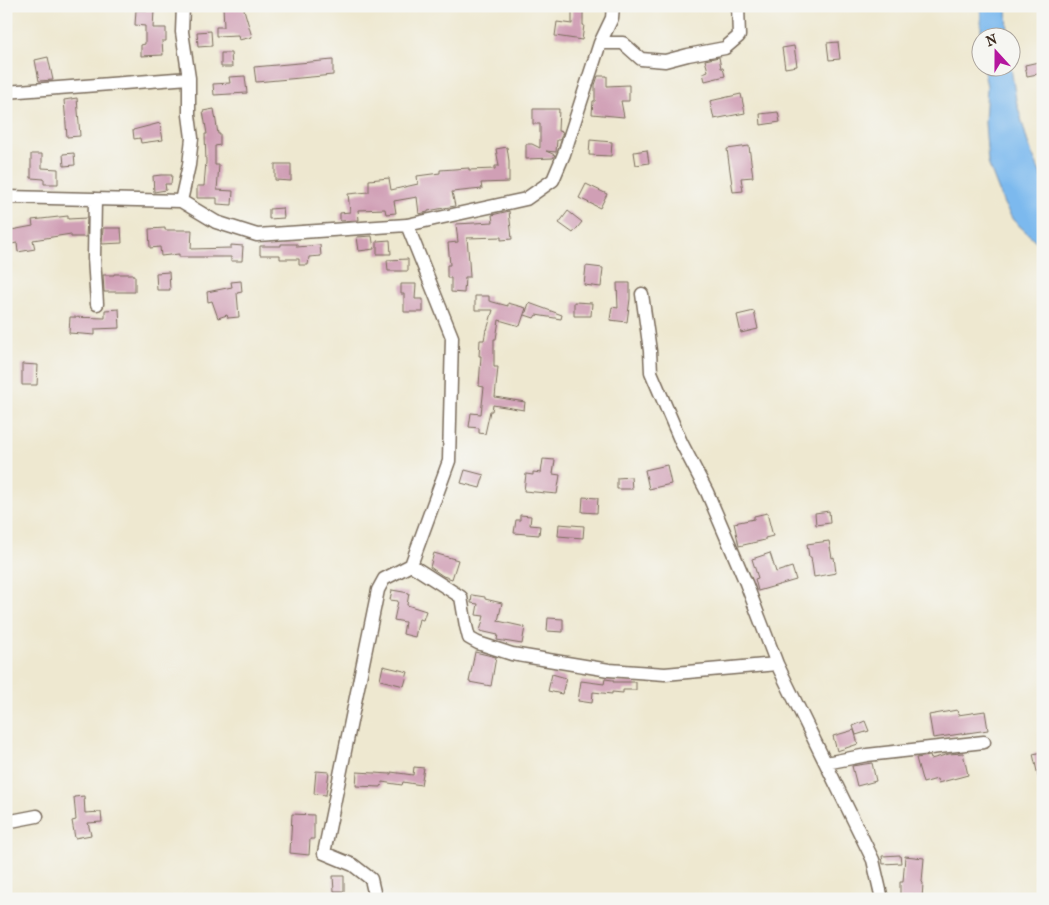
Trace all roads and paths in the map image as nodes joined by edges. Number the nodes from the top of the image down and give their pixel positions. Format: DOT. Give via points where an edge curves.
graph roads {
  1 [pos="183,6"];
  2 [pos="613,6"];
  3 [pos="738,6"];
  4 [pos="600,43"];
  5 [pos="189,78"];
  6 [pos="6,92"];
  7 [pos="6,197"];
  8 [pos="95,199"];
  9 [pos="181,201"];
  10 [pos="406,225"];
  11 [pos="642,294"];
  12 [pos="97,304"];
  13 [pos="410,565"];
  14 [pos="777,664"];
  15 [pos="984,742"];
  16 [pos="826,763"];
  17 [pos="37,816"];
  18 [pos="6,822"];
  19 [pos="374,899"];
  20 [pos="882,899"];
  1 -- 5 [label="street" via="182,32"];
  2 -- 4 [label="street" via="612,18"];
  3 -- 4 [label="street" via="739,36 724,48 665,61 641,59 623,43"];
  4 -- 10 [label="street" via="553,180 526,199"];
  5 -- 6 [label="street"];
  5 -- 9 [label="street" via="192,138"];
  7 -- 8 [label="street"];
  8 -- 9 [label="street"];
  8 -- 12 [label="street"];
  9 -- 10 [label="street" via="216,222 257,234"];
  10 -- 13 [label="street" via="452,336 449,461"];
  11 -- 14 [label="street" via="652,372 681,442 707,492"];
  13 -- 14 [label="street" via="461,597 469,638 512,654 609,670 665,674"];
  13 -- 19 [label="street" via="384,579 378,590 324,853 353,865 371,879"];
  14 -- 16 [label="street"];
  15 -- 16 [label="street" via="867,755"];
  16 -- 20 [label="street" via="873,860"];
  17 -- 18 [label="street"];
}
